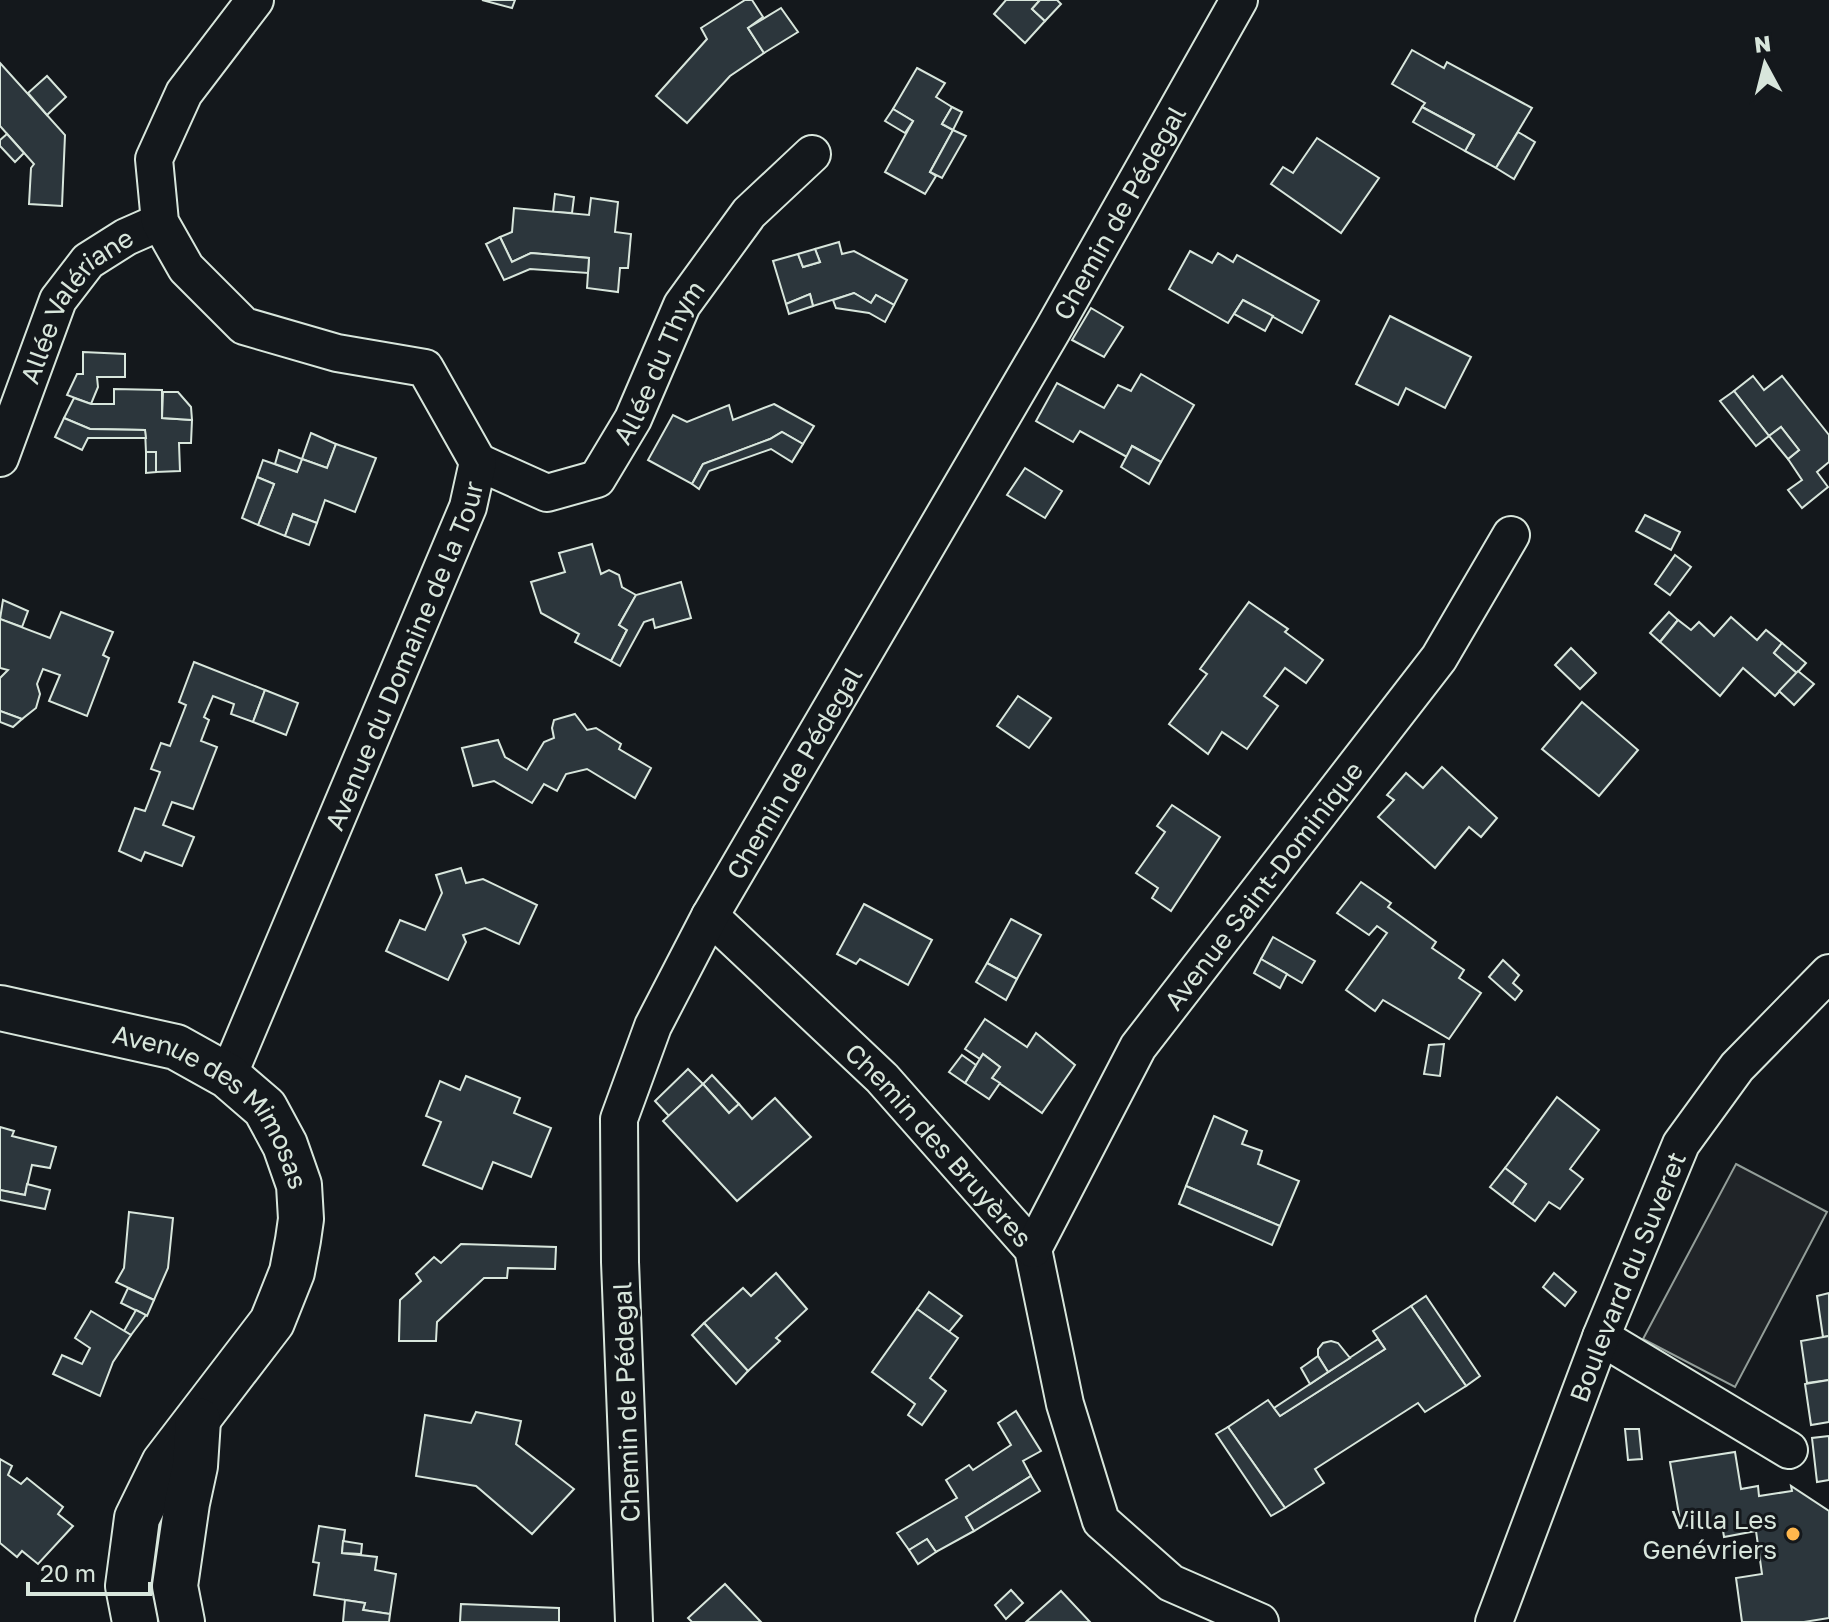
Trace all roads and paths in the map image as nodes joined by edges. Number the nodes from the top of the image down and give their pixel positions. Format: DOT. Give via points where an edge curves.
graph roads {
  1 [pos="255,0"];
  2 [pos="1239,0"];
  3 [pos="812,154"];
  4 [pos="160,222"];
  5 [pos="0,458"];
  6 [pos="478,462"];
  7 [pos="1511,535"];
  8 [pos="710,916"];
  9 [pos="1829,973"];
  10 [pos="0,1008"];
  11 [pos="228,1076"];
  12 [pos="1033,1249"];
  13 [pos="1601,1337"];
  14 [pos="198,1420"];
  15 [pos="1789,1450"];
  16 [pos="135,1622"];
  17 [pos="182,1622"];
  18 [pos="634,1622"];
  19 [pos="1260,1622"];
  20 [pos="1494,1622"];
  1 -- 4 [label="street, Avenue du Domaine de la Tour" via="184,93 154,159"];
  2 -- 8 [label="street, Chemin de Pédegal"];
  3 -- 6 [label="street, Allée du Thym" via="749,213 682,305 633,419 597,479 547,493"];
  4 -- 5 [label="street, Allée Valériane" via="88,261 58,300"];
  4 -- 6 [label="street, Avenue du Domaine de la Tour" via="186,268 244,326 337,353 425,368"];
  6 -- 11 [label="street, Avenue du Domaine de la Tour" via="468,507"];
  7 -- 12 [label="street, Avenue Saint-Dominique" via="1439,658 1138,1047"];
  8 -- 12 [label="street, Chemin des Bruyères" via="882,1078"];
  8 -- 18 [label="street, Chemin de Pédegal" via="653,1026 619,1119"];
  9 -- 13 [label="street, Boulevard du Suveret" via="1737,1067 1681,1144"];
  10 -- 11 [label="street, Avenue des Mimosas" via="176,1047"];
  11 -- 14 [label="street, Avenue des Mimosas" via="265,1108 285,1145 299,1185 301,1219 292,1272 272,1322"];
  12 -- 19 [label="street, Chemin des Bruyères" via="1065,1404 1101,1521 1171,1583"];
  13 -- 15 [label="street"];
  13 -- 20 [label="street, Boulevard du Suveret"];
  14 -- 16 [label="street, Avenue des Mimosas" via="164,1463 137,1518 128,1586"];
  14 -- 17 [label="street" via="175,1586"];
}
